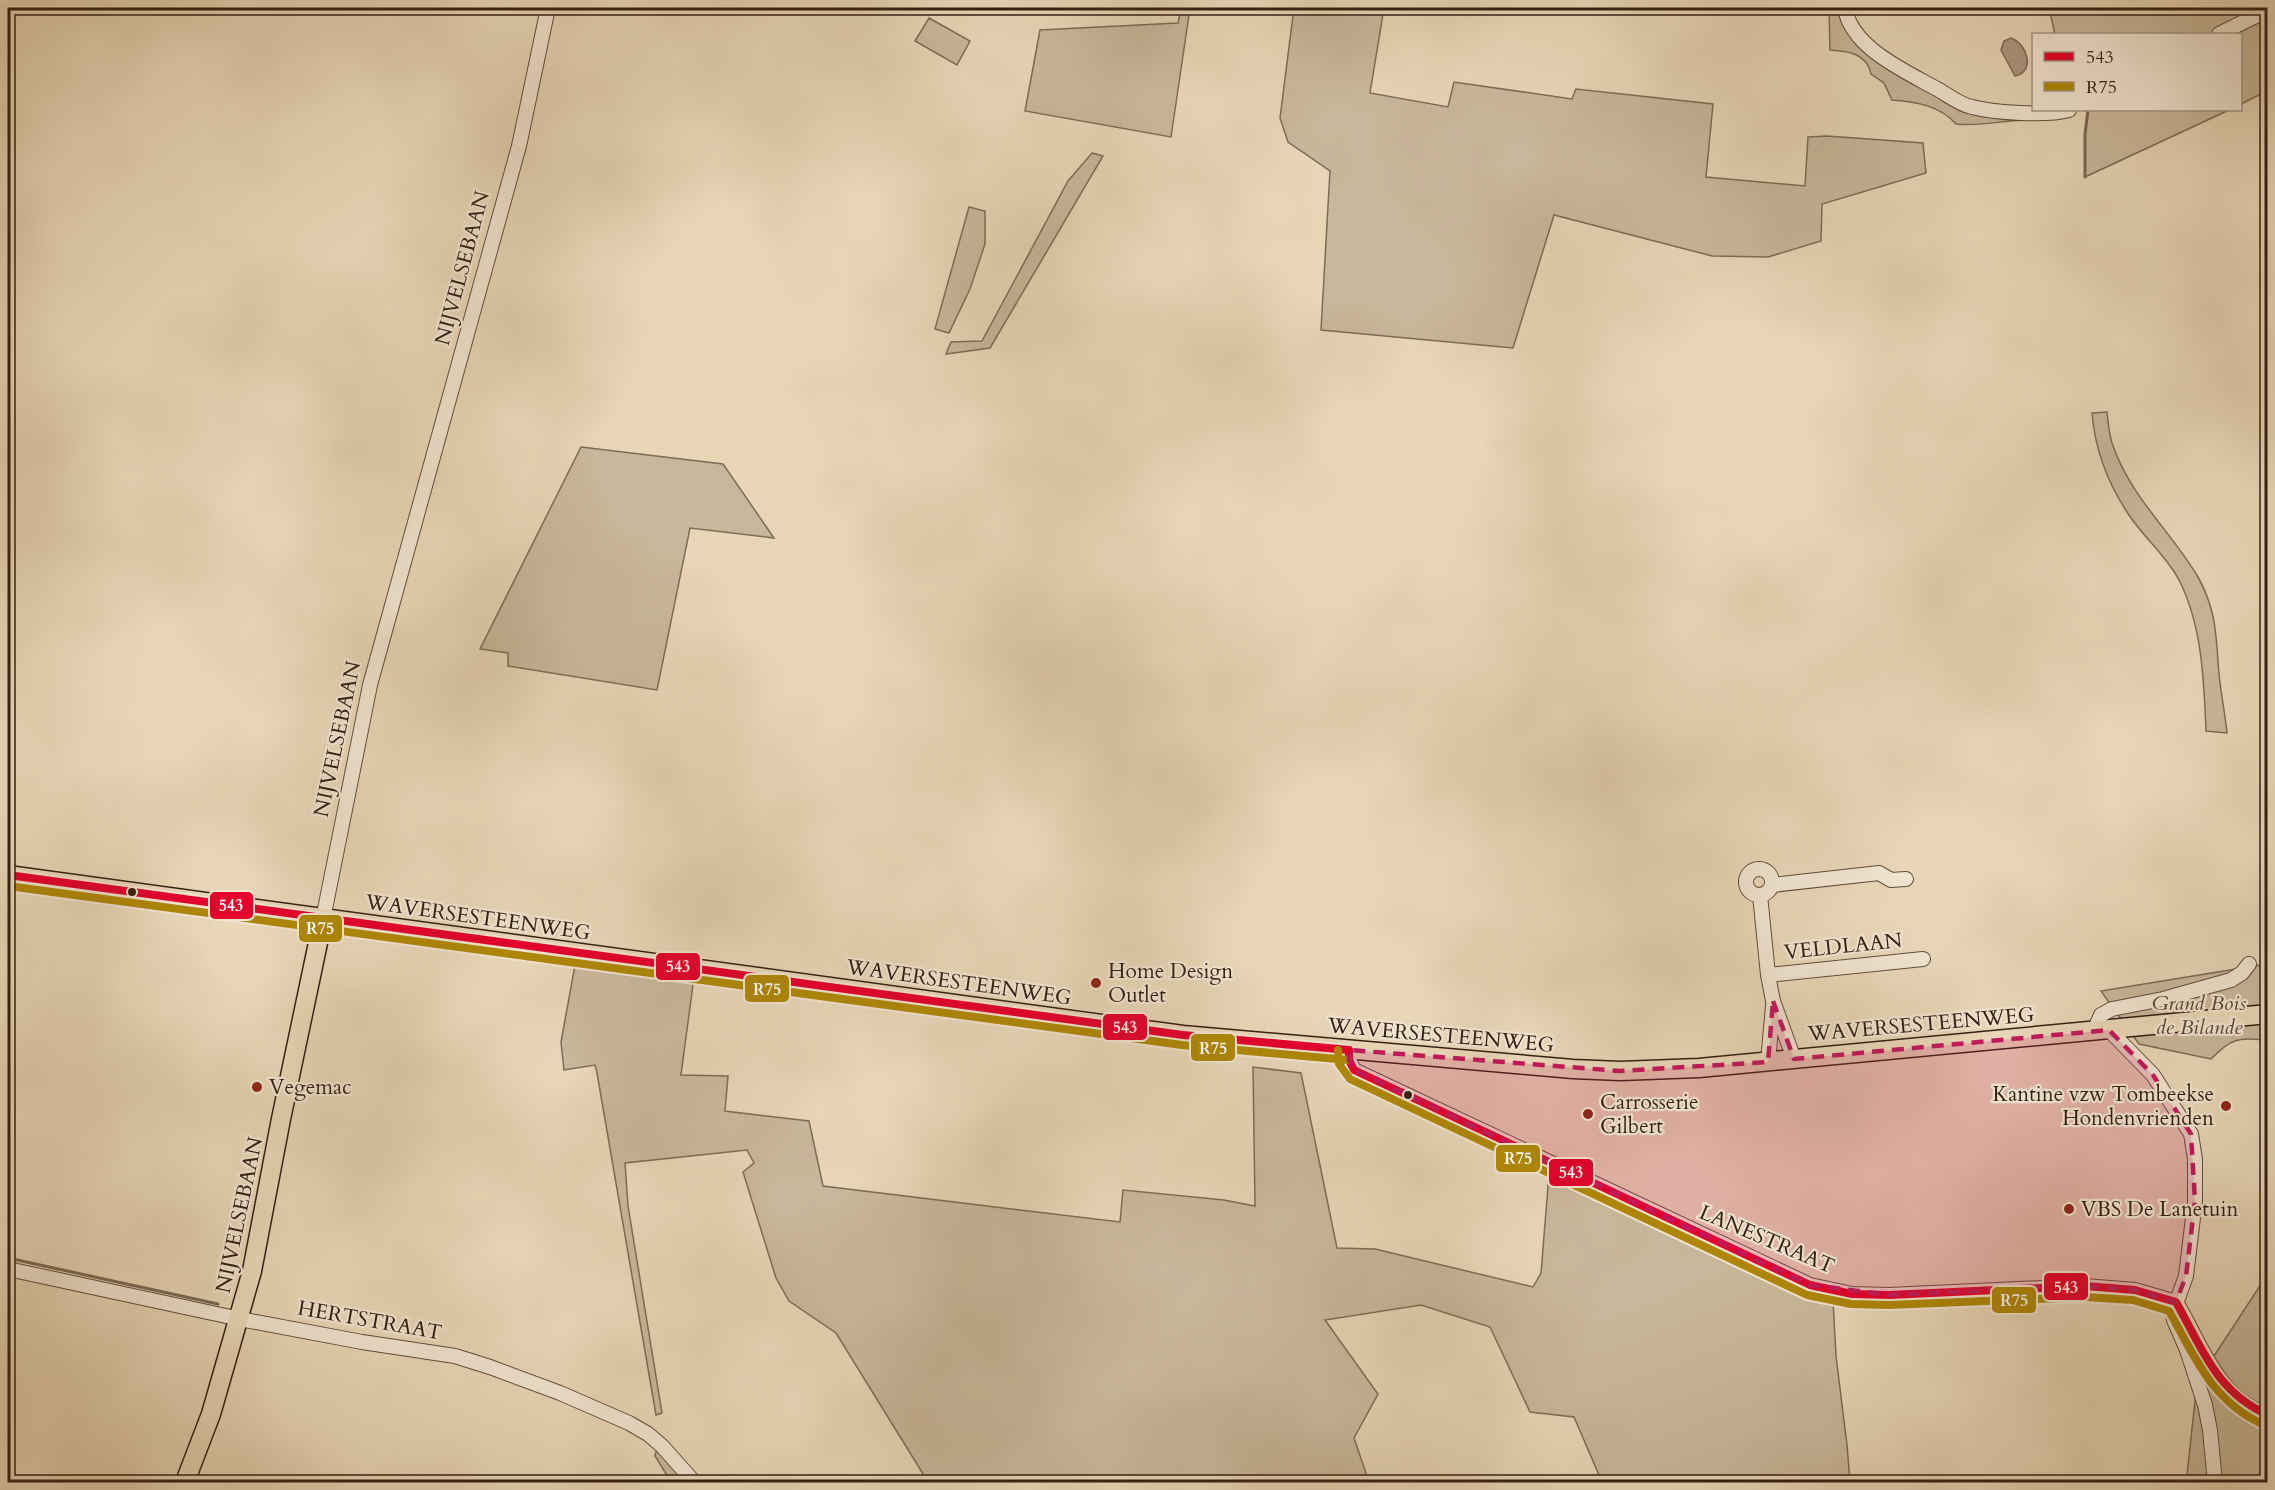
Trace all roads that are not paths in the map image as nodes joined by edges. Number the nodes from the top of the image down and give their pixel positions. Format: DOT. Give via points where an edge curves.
graph roads {
  1 [pos="548,8"];
  2 [pos="1845,8"];
  3 [pos="2268,10"];
  4 [pos="2221,33"];
  5 [pos="2056,111"];
  6 [pos="8,875"];
  7 [pos="1906,879"];
  8 [pos="1772,885"];
  9 [pos="1760,895"];
  10 [pos="324,919"];
  11 [pos="1923,959"];
  12 [pos="2249,964"];
  13 [pos="1768,975"];
  14 [pos="1773,1001"];
  15 [pos="2268,1014"];
  16 [pos="2101,1031"];
  17 [pos="1349,1050"];
  18 [pos="1794,1059"];
  19 [pos="1768,1062"];
  20 [pos="8,1269"];
  21 [pos="2176,1302"];
  22 [pos="240,1318"];
  23 [pos="2268,1415"];
  24 [pos="185,1482"];
  25 [pos="694,1482"];
  26 [pos="2215,1482"];
  1 -- 10 [label="street, NIJVELSEBAAN" via="519,146 370,685"];
  2 -- 5 [label="street" via="1850,26 1870,47 1897,67 1971,107 2029,113"];
  3 -- 4 [label="street"];
  6 -- 10 [label="main road, WAVERSESTEENWEG"];
  7 -- 8 [label="street" via="1891,880 1879,873"];
  8 -- 9 [label="street"];
  8 -- 9 [label="street, VELDLAAN" via="1768,873 1761,869 1752,871 1747,886"];
  9 -- 13 [label="street, VELDLAAN"];
  10 -- 17 [label="main road, WAVERSESTEENWEG" via="1183,1035"];
  10 -- 22 [label="main road, NIJVELSEBAAN"];
  11 -- 13 [label="street, VELDLAAN"];
  12 -- 16 [label="street" via="2231,980 2112,1009 2101,1015"];
  13 -- 14 [label="street, VELDLAAN"];
  14 -- 18 [label="street, VELDLAAN"];
  14 -- 19 [label="street, VELDLAAN"];
  15 -- 16 [label="main road, WAVERSESTEENWEG"];
  16 -- 18 [label="main road, WAVERSESTEENWEG"];
  16 -- 21 [label="street" via="2153,1075 2191,1134 2195,1201 2186,1276"];
  17 -- 19 [label="main road, WAVERSESTEENWEG" via="1614,1071"];
  17 -- 21 [label="street, LANESTRAAT" via="1354,1070 1810,1285 1852,1294 1889,1295 2085,1286 2135,1290"];
  18 -- 19 [label="main road, WAVERSESTEENWEG"];
  20 -- 22 [label="street, HERTSTRAAT"];
  21 -- 23 [label="street" via="2204,1357 2223,1383 2241,1401"];
  21 -- 26 [label="street" via="2174,1320 2191,1360 2211,1430"];
  22 -- 24 [label="main road, NIJVELSEBAAN" via="211,1414"];
  22 -- 25 [label="street, HERTSTRAAT" via="443,1354 560,1392 648,1434"];
}
